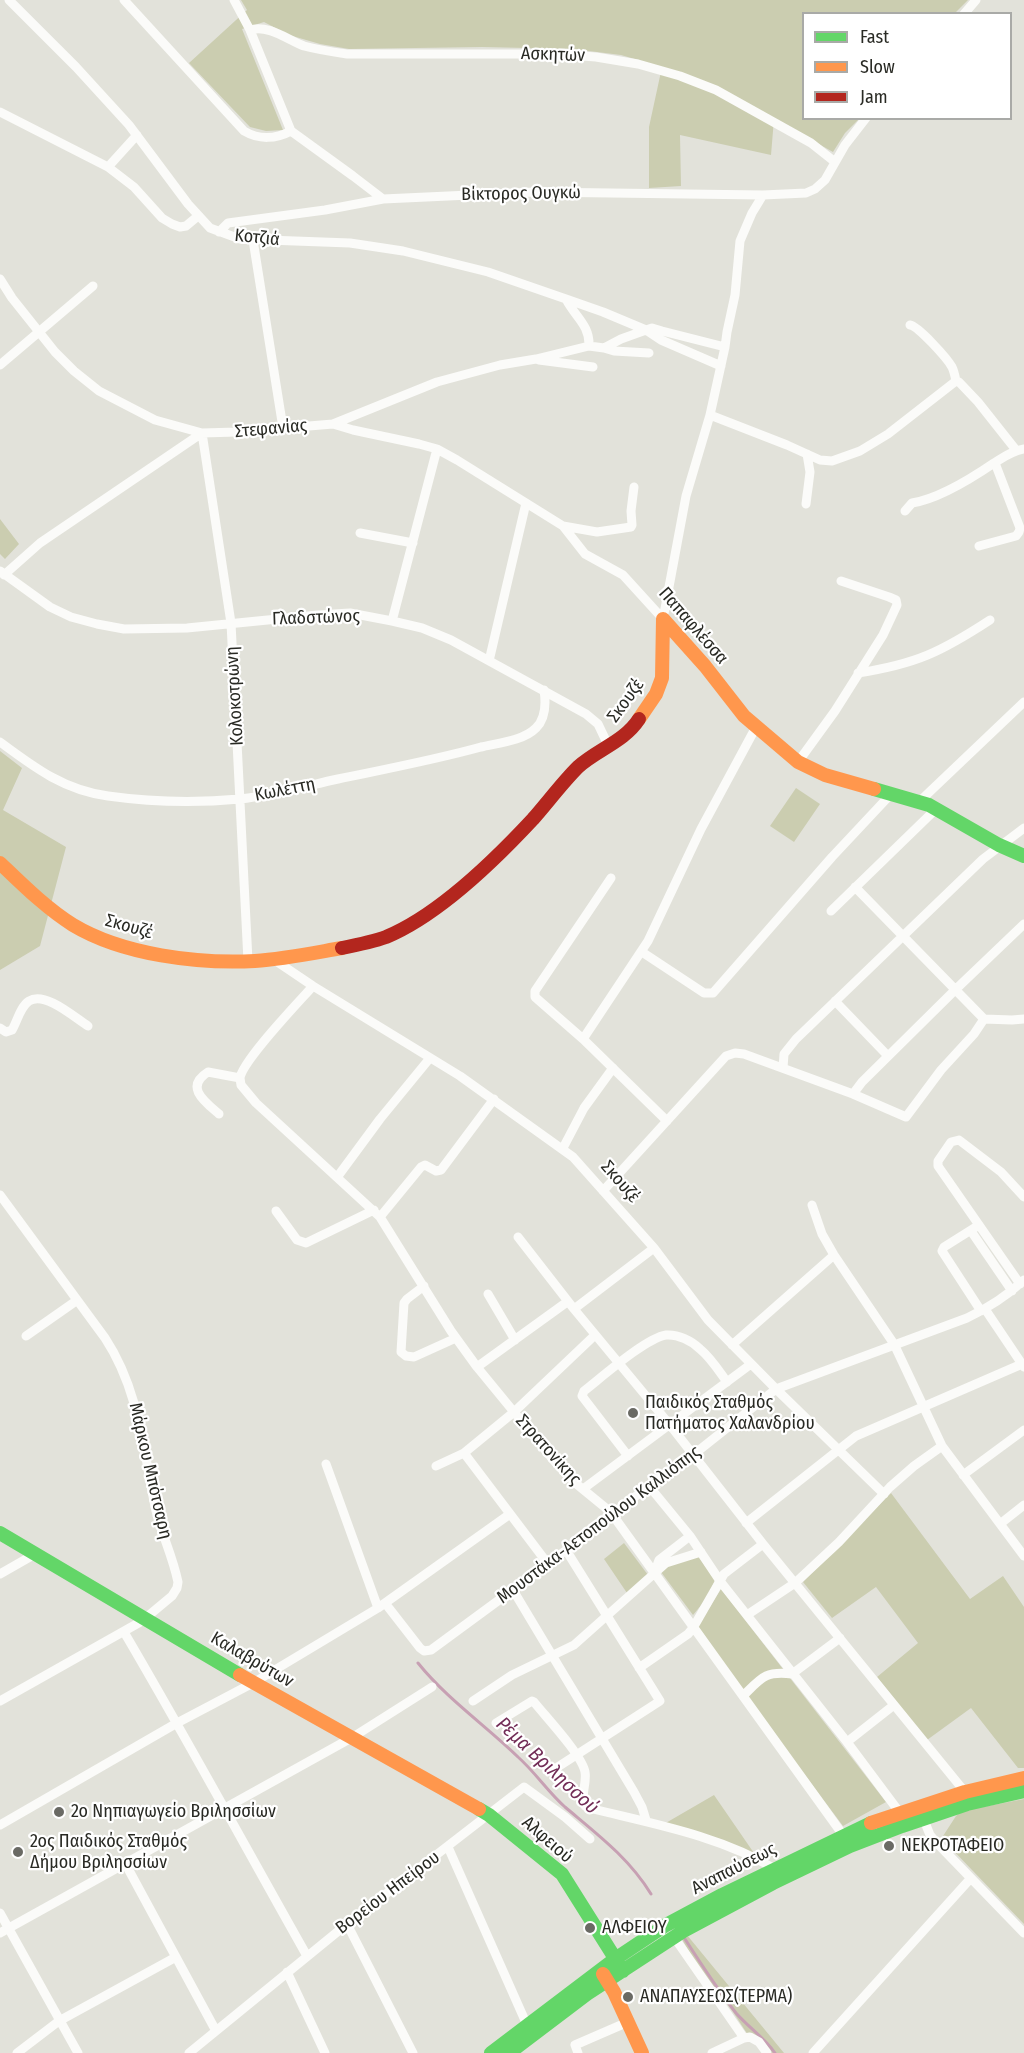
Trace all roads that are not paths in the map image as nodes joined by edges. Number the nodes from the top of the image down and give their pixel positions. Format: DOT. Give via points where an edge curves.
graph roads {
  1 [pos="9,0"];
  2 [pos="124,0"];
  3 [pos="234,0"];
  4 [pos="976,0"];
  5 [pos="966,12"];
  6 [pos="250,30"];
  7 [pos="0,112"];
  8 [pos="864,120"];
  9 [pos="291,131"];
  10 [pos="137,135"];
  11 [pos="835,162"];
  12 [pos="108,167"];
  13 [pos="763,195"];
  14 [pos="382,199"];
  15 [pos="198,216"];
  16 [pos="219,232"];
  17 [pos="253,240"];
  18 [pos="0,279"];
  19 [pos="93,286"];
  20 [pos="566,298"];
  21 [pos="910,325"];
  22 [pos="646,330"];
  23 [pos="39,332"];
  24 [pos="589,346"];
  25 [pos="725,347"];
  26 [pos="604,348"];
  27 [pos="649,353"];
  28 [pos="536,359"];
  29 [pos="0,365"];
  30 [pos="721,366"];
  31 [pos="593,367"];
  32 [pos="956,381"];
  33 [pos="710,415"];
  34 [pos="333,424"];
  35 [pos="283,428"];
  36 [pos="202,433"];
  37 [pos="437,449"];
  38 [pos="1020,450"];
  39 [pos="807,454"];
  40 [pos="995,463"];
  41 [pos="634,486"];
  42 [pos="526,503"];
  43 [pos="806,504"];
  44 [pos="905,511"];
  45 [pos="563,526"];
  46 [pos="360,533"];
  47 [pos="413,543"];
  48 [pos="979,546"];
  49 [pos="2,573"];
  50 [pos="841,581"];
  51 [pos="663,619"];
  52 [pos="990,620"];
  53 [pos="392,621"];
  54 [pos="231,623"];
  55 [pos="489,661"];
  56 [pos="858,673"];
  57 [pos="544,690"];
  58 [pos="1024,702"];
  59 [pos="756,727"];
  60 [pos="0,742"];
  61 [pos="608,745"];
  62 [pos="798,762"];
  63 [pos="891,794"];
  64 [pos="240,799"];
  65 [pos="920,801"];
  66 [pos="937,808"];
  67 [pos="1024,828"];
  68 [pos="999,845"];
  69 [pos="1024,856"];
  70 [pos="0,863"];
  71 [pos="611,878"];
  72 [pos="855,887"];
  73 [pos="831,911"];
  74 [pos="1024,924"];
  75 [pos="903,936"];
  76 [pos="642,952"];
  77 [pos="273,959"];
  78 [pos="248,961"];
  79 [pos="313,986"];
  80 [pos="954,990"];
  81 [pos="835,1001"];
  82 [pos="984,1018"];
  83 [pos="1024,1019"];
  84 [pos="88,1026"];
  85 [pos="0,1028"];
  86 [pos="583,1039"];
  87 [pos="888,1056"];
  88 [pos="430,1058"];
  89 [pos="613,1068"];
  90 [pos="783,1068"];
  91 [pos="240,1078"];
  92 [pos="854,1094"];
  93 [pos="494,1099"];
  94 [pos="219,1114"];
  95 [pos="667,1121"];
  96 [pos="563,1148"];
  97 [pos="338,1176"];
  98 [pos="603,1191"];
  99 [pos="0,1195"];
  100 [pos="1024,1197"];
  101 [pos="812,1205"];
  102 [pos="276,1211"];
  103 [pos="377,1213"];
  104 [pos="975,1228"];
  105 [pos="518,1238"];
  106 [pos="654,1248"];
  107 [pos="834,1255"];
  108 [pos="1022,1282"];
  109 [pos="424,1286"];
  110 [pos="1012,1291"];
  111 [pos="488,1294"];
  112 [pos="76,1301"];
  113 [pos="571,1306"];
  114 [pos="983,1310"];
  115 [pos="595,1335"];
  116 [pos="26,1336"];
  117 [pos="456,1338"];
  118 [pos="515,1340"];
  119 [pos="894,1344"];
  120 [pos="732,1345"];
  121 [pos="619,1364"];
  122 [pos="751,1364"];
  123 [pos="1023,1366"];
  124 [pos="477,1367"];
  125 [pos="727,1382"];
  126 [pos="776,1389"];
  127 [pos="923,1409"];
  128 [pos="514,1412"];
  129 [pos="670,1425"];
  130 [pos="1024,1430"];
  131 [pos="942,1446"];
  132 [pos="839,1450"];
  133 [pos="464,1453"];
  134 [pos="693,1455"];
  135 [pos="628,1456"];
  136 [pos="326,1464"];
  137 [pos="436,1466"];
  138 [pos="963,1475"];
  139 [pos="649,1486"];
  140 [pos="583,1489"];
  141 [pos="884,1494"];
  142 [pos="1024,1505"];
  143 [pos="510,1514"];
  144 [pos="612,1514"];
  145 [pos="746,1523"];
  146 [pos="1000,1524"];
  147 [pos="0,1533"];
  148 [pos="690,1536"];
  149 [pos="763,1544"];
  150 [pos="566,1550"];
  151 [pos="701,1552"];
  152 [pos="35,1554"];
  153 [pos="1024,1556"];
  154 [pos="548,1564"];
  155 [pos="0,1574"];
  156 [pos="654,1574"];
  157 [pos="720,1581"];
  158 [pos="795,1583"];
  159 [pos="513,1590"];
  160 [pos="382,1605"];
  161 [pos="607,1615"];
  162 [pos="747,1615"];
  163 [pos="145,1619"];
  164 [pos="693,1628"];
  165 [pos="124,1632"];
  166 [pos="840,1638"];
  167 [pos="552,1657"];
  168 [pos="639,1668"];
  169 [pos="792,1674"];
  170 [pos="253,1683"];
  171 [pos="432,1687"];
  172 [pos="743,1696"];
  173 [pos="0,1701"];
  174 [pos="473,1701"];
  175 [pos="894,1705"];
  176 [pos="177,1723"];
  177 [pos="496,1724"];
  178 [pos="353,1737"];
  179 [pos="601,1739"];
  180 [pos="848,1742"];
  181 [pos="576,1755"];
  182 [pos="553,1770"];
  183 [pos="1024,1778"];
  184 [pos="1024,1791"];
  185 [pos="965,1792"];
  186 [pos="224,1809"];
  187 [pos="921,1812"];
  188 [pos="900,1813"];
  189 [pos="489,1815"];
  190 [pos="646,1820"];
  191 [pos="0,1825"];
  192 [pos="843,1835"];
  193 [pos="590,1839"];
  194 [pos="448,1847"];
  195 [pos="816,1861"];
  196 [pos="125,1863"];
  197 [pos="816,1876"];
  198 [pos="971,1878"];
  199 [pos="776,1880"];
  200 [pos="0,1913"];
  201 [pos="347,1924"];
  202 [pos="4,1931"];
  203 [pos="1024,1932"];
  204 [pos="674,1937"];
  205 [pos="308,1956"];
  206 [pos="176,1957"];
  207 [pos="612,1970"];
  208 [pos="287,1972"];
  209 [pos="59,2021"];
  210 [pos="628,2022"];
  211 [pos="527,2025"];
  212 [pos="216,2031"];
  213 [pos="744,2038"];
  214 [pos="577,2049"];
  215 [pos="514,2051"];
  216 [pos="17,2053"];
  217 [pos="78,2053"];
  218 [pos="189,2053"];
  219 [pos="325,2053"];
  220 [pos="412,2053"];
  221 [pos="490,2053"];
  222 [pos="642,2053"];
  223 [pos="712,2053"];
  224 [pos="767,2053"];
  225 [pos="813,2053"];
  1 -- 10 [label="street, Κοτζιά"];
  2 -- 9 [label="street" via="244,131 267,138"];
  3 -- 6 [label="street"];
  4 -- 5 [label="street"];
  6 -- 9 [label="street"];
  6 -- 11 [label="street, Ασκητών" via="257,28 304,46 347,54 555,54 638,64 716,90 811,143"];
  7 -- 12 [label="street"];
  8 -- 11 [label="street"];
  9 -- 14 [label="street"];
  10 -- 12 [label="street"];
  10 -- 15 [label="street, Κοτζιά"];
  11 -- 13 [label="street, Βίκτορος Ουγκώ" via="815,189"];
  12 -- 15 [label="street" via="172,224 186,226"];
  13 -- 14 [label="street, Βίκτορος Ουγκώ" via="535,192"];
  13 -- 25 [label="street" via="740,241"];
  14 -- 16 [label="street, Βίκτορος Ουγκώ" via="228,224"];
  15 -- 16 [label="street, Κοτζιά"];
  16 -- 17 [label="street, Κοτζιά"];
  17 -- 20 [label="street, Κοτζιά" via="350,243 403,251 488,272"];
  17 -- 35 [label="street"];
  18 -- 23 [label="street, Στεφανίας"];
  19 -- 23 [label="street"];
  20 -- 22 [label="street, Κοτζιά"];
  20 -- 24 [label="street" via="588,329"];
  21 -- 32 [label="street" via="919,329 948,363"];
  22 -- 25 [label="street, Κοτζιά" via="662,330"];
  22 -- 26 [label="street"];
  22 -- 30 [label="street"];
  23 -- 29 [label="street"];
  23 -- 36 [label="street, Στεφανίας" via="74,371 99,391 155,420"];
  24 -- 26 [label="street"];
  24 -- 28 [label="street, Στεφανίας"];
  25 -- 30 [label="street"];
  26 -- 27 [label="street"];
  28 -- 31 [label="street"];
  28 -- 34 [label="street, Στεφανίας" via="500,364 437,382"];
  30 -- 33 [label="street"];
  32 -- 38 [label="street"];
  32 -- 39 [label="street" via="860,451 827,461"];
  33 -- 39 [label="street"];
  33 -- 51 [label="street" via="687,496"];
  34 -- 35 [label="street, Στεφανίας"];
  34 -- 37 [label="street, Παπαφλέσσα"];
  35 -- 36 [label="street, Στεφανίας"];
  36 -- 49 [label="street"];
  36 -- 54 [label="street, Κολοκοτρώνη"];
  37 -- 42 [label="street, Παπαφλέσσα"];
  37 -- 47 [label="street"];
  38 -- 40 [label="street"];
  39 -- 43 [label="street" via="810,472"];
  40 -- 44 [label="street" via="950,489 912,503"];
  40 -- 48 [label="street" via="1020,528 1016,536"];
  41 -- 45 [label="street" via="631,527 594,532"];
  42 -- 45 [label="street, Παπαφλέσσα"];
  42 -- 55 [label="street"];
  45 -- 51 [label="street, Παπαφλέσσα" via="585,554 623,575"];
  46 -- 47 [label="street"];
  47 -- 53 [label="street"];
  49 -- 54 [label="street, Γλαδστώνος" via="50,607 97,624 153,630"];
  50 -- 56 [label="street" via="898,603"];
  51 -- 59 [label="street, Παπαφλέσσα"];
  51 -- 61 [label="street, Σκουζέ" via="659,689 629,733"];
  52 -- 56 [label="street" via="932,655"];
  53 -- 54 [label="street, Γλαδστώνος" via="350,613"];
  53 -- 55 [label="street, Γλαδστώνος" via="423,628"];
  54 -- 64 [label="street, Κολοκοτρώνη"];
  55 -- 57 [label="street, Γλαδστώνος"];
  56 -- 62 [label="street"];
  57 -- 61 [label="street, Γλαδστώνος" via="592,718"];
  57 -- 64 [label="street, Κωλέττη" via="546,705 541,721 519,738"];
  58 -- 65 [label="street"];
  59 -- 62 [label="street, Παπαφλέσσα"];
  59 -- 76 [label="street" via="700,829"];
  60 -- 64 [label="street, Κωλέττη" via="39,772 73,789 143,800"];
  61 -- 77 [label="street, Σκουζέ" via="575,770 505,847 454,893 413,922 364,944"];
  62 -- 63 [label="street, Παπαφλέσσα" via="825,775"];
  63 -- 65 [label="street, Παπαφλέσσα"];
  63 -- 76 [label="street" via="713,993 704,993"];
  64 -- 78 [label="street, Κολοκοτρώνη"];
  65 -- 66 [label="street, Παπαφλέσσα"];
  66 -- 68 [label="street, Παπαφλέσσα"];
  66 -- 72 [label="street"];
  67 -- 68 [label="street"];
  68 -- 69 [label="street, Παπαφλέσσα"];
  68 -- 75 [label="street"];
  70 -- 78 [label="street, Σκουζέ" via="49,908 102,939 170,955"];
  71 -- 86 [label="street" via="534,994 536,1000"];
  72 -- 73 [label="street"];
  72 -- 75 [label="street"];
  74 -- 80 [label="street"];
  75 -- 80 [label="street"];
  75 -- 81 [label="street"];
  76 -- 86 [label="street"];
  77 -- 78 [label="street, Σκουζέ"];
  77 -- 79 [label="street, Σκουζέ"];
  79 -- 88 [label="street, Σκουζέ"];
  79 -- 91 [label="street" via="242,1069"];
  80 -- 82 [label="street"];
  80 -- 87 [label="street"];
  81 -- 87 [label="street"];
  81 -- 90 [label="street" via="786,1050"];
  82 -- 83 [label="street"];
  82 -- 92 [label="street" via="906,1117"];
  84 -- 85 [label="street" via="50,1001 38,998 28,1001 12,1030"];
  86 -- 89 [label="street"];
  87 -- 92 [label="street"];
  88 -- 93 [label="street, Σκουζέ"];
  88 -- 97 [label="street"];
  89 -- 95 [label="street"];
  89 -- 96 [label="street" via="584,1108"];
  90 -- 92 [label="street"];
  90 -- 95 [label="street" via="744,1054 726,1056"];
  91 -- 94 [label="street" via="208,1072 200,1076 198,1094"];
  91 -- 97 [label="street, Στρατονίκης" via="256,1103"];
  93 -- 96 [label="street, Σκουζέ"];
  93 -- 103 [label="street" via="441,1170 421,1167"];
  95 -- 98 [label="street"];
  96 -- 98 [label="street, Σκουζέ"];
  97 -- 103 [label="street, Στρατονίκης"];
  98 -- 106 [label="street, Σκουζέ"];
  99 -- 112 [label="street, Μάρκου Μπότσαρη"];
  100 -- 104 [label="street" via="1001,1172 959,1140 951,1142 938,1166"];
  101 -- 107 [label="street"];
  102 -- 103 [label="street" via="297,1240 306,1243"];
  103 -- 109 [label="street, Στρατονίκης"];
  104 -- 108 [label="street"];
  104 -- 110 [label="street"];
  104 -- 114 [label="street" via="942,1251"];
  105 -- 113 [label="street"];
  106 -- 113 [label="street"];
  106 -- 120 [label="street, Σκουζέ" via="699,1309"];
  107 -- 119 [label="street"];
  107 -- 120 [label="street"];
  108 -- 110 [label="street, Μουστάκα-Αετοπούλου Καλλιόπης"];
  109 -- 117 [label="street, Στρατονίκης"];
  109 -- 117 [label="street" via="404,1303 401,1352 414,1357"];
  110 -- 114 [label="street, Μουστάκα-Αετοπούλου Καλλιόπης"];
  111 -- 118 [label="street"];
  112 -- 116 [label="street"];
  112 -- 163 [label="street, Μάρκου Μπότσαρη" via="114,1351 131,1390 156,1512 178,1582 172,1596"];
  113 -- 115 [label="street"];
  113 -- 118 [label="street"];
  114 -- 119 [label="street, Μουστάκα-Αετοπούλου Καλλιόπης"];
  114 -- 123 [label="street"];
  115 -- 121 [label="street"];
  115 -- 128 [label="street"];
  117 -- 124 [label="street, Στρατονίκης"];
  118 -- 124 [label="street"];
  119 -- 126 [label="street, Μουστάκα-Αετοπούλου Καλλιόπης"];
  119 -- 127 [label="street"];
  120 -- 122 [label="street, Σκουζέ"];
  121 -- 125 [label="street" via="651,1341 671,1335 699,1348"];
  121 -- 129 [label="street"];
  121 -- 135 [label="street" via="582,1396"];
  122 -- 125 [label="street"];
  122 -- 126 [label="street, Σκουζέ"];
  123 -- 127 [label="street"];
  124 -- 128 [label="street, Στρατονίκης"];
  125 -- 129 [label="street"];
  126 -- 132 [label="street, Σκουζέ"];
  126 -- 134 [label="street, Μουστάκα-Αετοπούλου Καλλιόπης"];
  127 -- 131 [label="street"];
  127 -- 132 [label="street" via="856,1436"];
  128 -- 133 [label="street"];
  128 -- 140 [label="street, Στρατονίκης"];
  129 -- 134 [label="street"];
  129 -- 135 [label="street"];
  130 -- 138 [label="street"];
  131 -- 138 [label="street"];
  131 -- 141 [label="street"];
  132 -- 141 [label="street, Σκουζέ"];
  132 -- 145 [label="street"];
  133 -- 137 [label="street"];
  133 -- 143 [label="street"];
  134 -- 139 [label="street, Μουστάκα-Αετοπούλου Καλλιόπης"];
  134 -- 145 [label="street"];
  135 -- 140 [label="street"];
  136 -- 160 [label="street"];
  138 -- 146 [label="street"];
  139 -- 144 [label="street, Μουστάκα-Αετοπούλου Καλλιόπης"];
  139 -- 148 [label="street"];
  140 -- 144 [label="street, Στρατονίκης"];
  141 -- 158 [label="street"];
  142 -- 146 [label="street"];
  143 -- 154 [label="street"];
  143 -- 160 [label="street"];
  144 -- 150 [label="street, Μουστάκα-Αετοπούλου Καλλιόπης"];
  144 -- 156 [label="street, Στρατονίκης"];
  145 -- 149 [label="street"];
  146 -- 153 [label="street"];
  147 -- 152 [label="street, Καλαβρύτων"];
  148 -- 151 [label="street"];
  148 -- 156 [label="street" via="659,1560"];
  149 -- 157 [label="street"];
  149 -- 158 [label="street"];
  150 -- 154 [label="street, Μουστάκα-Αετοπούλου Καλλιόπης"];
  150 -- 161 [label="street"];
  151 -- 156 [label="street" via="669,1561"];
  151 -- 157 [label="street"];
  152 -- 155 [label="street"];
  152 -- 163 [label="street, Καλαβρύτων"];
  154 -- 159 [label="street, Μουστάκα-Αετοπούλου Καλλιόπης"];
  156 -- 161 [label="street"];
  156 -- 164 [label="street, Στρατονίκης"];
  157 -- 162 [label="street"];
  157 -- 164 [label="street"];
  158 -- 162 [label="street"];
  158 -- 166 [label="street"];
  159 -- 160 [label="street, Μουστάκα-Αετοπούλου Καλλιόπης" via="428,1651 420,1648"];
  159 -- 167 [label="street"];
  160 -- 170 [label="street"];
  161 -- 167 [label="street" via="577,1643"];
  161 -- 168 [label="street"];
  162 -- 169 [label="street"];
  163 -- 165 [label="street, Μάρκου Μπότσαρη"];
  163 -- 170 [label="street, Καλαβρύτων"];
  164 -- 168 [label="street"];
  164 -- 172 [label="street, Στρατονίκης"];
  165 -- 173 [label="street, Μάρκου Μπότσαρη"];
  165 -- 176 [label="street"];
  166 -- 169 [label="street"];
  166 -- 175 [label="street"];
  167 -- 174 [label="street" via="512,1675"];
  167 -- 179 [label="street"];
  168 -- 179 [label="street" via="660,1701"];
  169 -- 172 [label="street" via="766,1675"];
  169 -- 180 [label="street"];
  170 -- 176 [label="street"];
  170 -- 178 [label="street, Καλαβρύτων"];
  171 -- 178 [label="street"];
  172 -- 192 [label="street, Στρατονίκης"];
  175 -- 180 [label="street"];
  175 -- 185 [label="street"];
  176 -- 186 [label="street"];
  176 -- 191 [label="street"];
  177 -- 181 [label="street" via="534,1701"];
  178 -- 186 [label="street"];
  178 -- 189 [label="street, Καλαβρύτων"];
  179 -- 181 [label="street"];
  179 -- 190 [label="street"];
  180 -- 188 [label="street"];
  181 -- 182 [label="street"];
  181 -- 190 [label="street" via="585,1773 585,1806"];
  183 -- 185 [label="street, Αναπαύσεως"];
  184 -- 187 [label="street, Αναπαύσεως"];
  185 -- 187 [label="street, Αναπαύσεως"];
  186 -- 196 [label="street"];
  186 -- 205 [label="street"];
  187 -- 188 [label="street, Αναπαύσεως"];
  187 -- 195 [label="street, Αναπαύσεως"];
  187 -- 198 [label="street" via="935,1841"];
  188 -- 192 [label="street, Αναπαύσεως"];
  189 -- 193 [label="street, Βορείου Ηπείρου" via="524,1787"];
  189 -- 194 [label="street, Βορείου Ηπείρου"];
  189 -- 207 [label="street, Αλφειού" via="562,1874 595,1929"];
  190 -- 199 [label="street" via="746,1854"];
  192 -- 199 [label="street, Αναπαύσεως"];
  194 -- 201 [label="street, Βορείου Ηπείρου"];
  194 -- 211 [label="street"];
  195 -- 197 [label="street"];
  195 -- 199 [label="street, Αναπαύσεως"];
  196 -- 202 [label="street"];
  196 -- 206 [label="street"];
  198 -- 203 [label="street"];
  198 -- 225 [label="street"];
  199 -- 204 [label="street, Αναπαύσεως"];
  199 -- 207 [label="street, Αναπαύσεως" via="678,1918"];
  200 -- 202 [label="street"];
  201 -- 205 [label="street, Βορείου Ηπείρου"];
  201 -- 220 [label="street"];
  202 -- 209 [label="street"];
  204 -- 207 [label="street, Αναπαύσεως"];
  204 -- 213 [label="street"];
  205 -- 208 [label="street, Βορείου Ηπείρου"];
  206 -- 209 [label="street"];
  206 -- 212 [label="street"];
  207 -- 210 [label="street, Αλφειού"];
  207 -- 211 [label="street, Αναπαύσεως"];
  207 -- 215 [label="street, Αναπαύσεως"];
  208 -- 212 [label="street, Βορείου Ηπείρου"];
  208 -- 219 [label="street"];
  209 -- 216 [label="street"];
  209 -- 217 [label="street"];
  210 -- 214 [label="street"];
  210 -- 222 [label="street, Αλφειού"];
  211 -- 221 [label="street, Αναπαύσεως"];
  212 -- 218 [label="street, Βορείου Ηπείρου"];
  213 -- 223 [label="street"];
  213 -- 224 [label="street" via="753,2038"];
}
